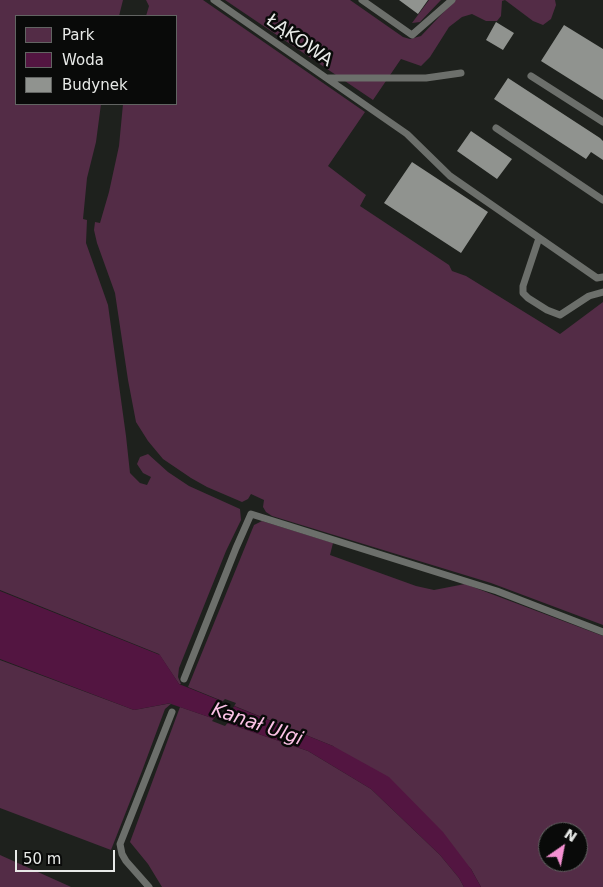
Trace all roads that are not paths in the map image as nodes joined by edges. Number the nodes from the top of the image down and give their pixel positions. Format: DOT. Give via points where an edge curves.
graph roads {
  1 [pos="214,0"];
  2 [pos="362,0"];
  3 [pos="452,0"];
  4 [pos="461,73"];
  5 [pos="531,76"];
  6 [pos="326,78"];
  7 [pos="603,122"];
  8 [pos="496,128"];
  9 [pos="603,200"];
  10 [pos="539,238"];
  11 [pos="603,277"];
  12 [pos="603,292"];
  13 [pos="603,632"];
  14 [pos="184,679"];
  15 [pos="172,712"];
  16 [pos="149,887"];
  1 -- 6 [label="lane, ŁĄKOWA"];
  2 -- 3 [label="lane" via="412,35"];
  4 -- 6 [label="lane" via="426,78"];
  5 -- 7 [label="lane"];
  6 -- 10 [label="lane, ŁĄKOWA" via="413,139 450,176"];
  8 -- 9 [label="lane"];
  10 -- 11 [label="lane, ŁĄKOWA" via="597,278"];
  10 -- 12 [label="lane" via="523,286 528,298 560,315 590,296"];
  13 -- 14 [label="lane" via="497,591 251,514"];
  15 -- 16 [label="lane" via="120,844 126,861"];
}
